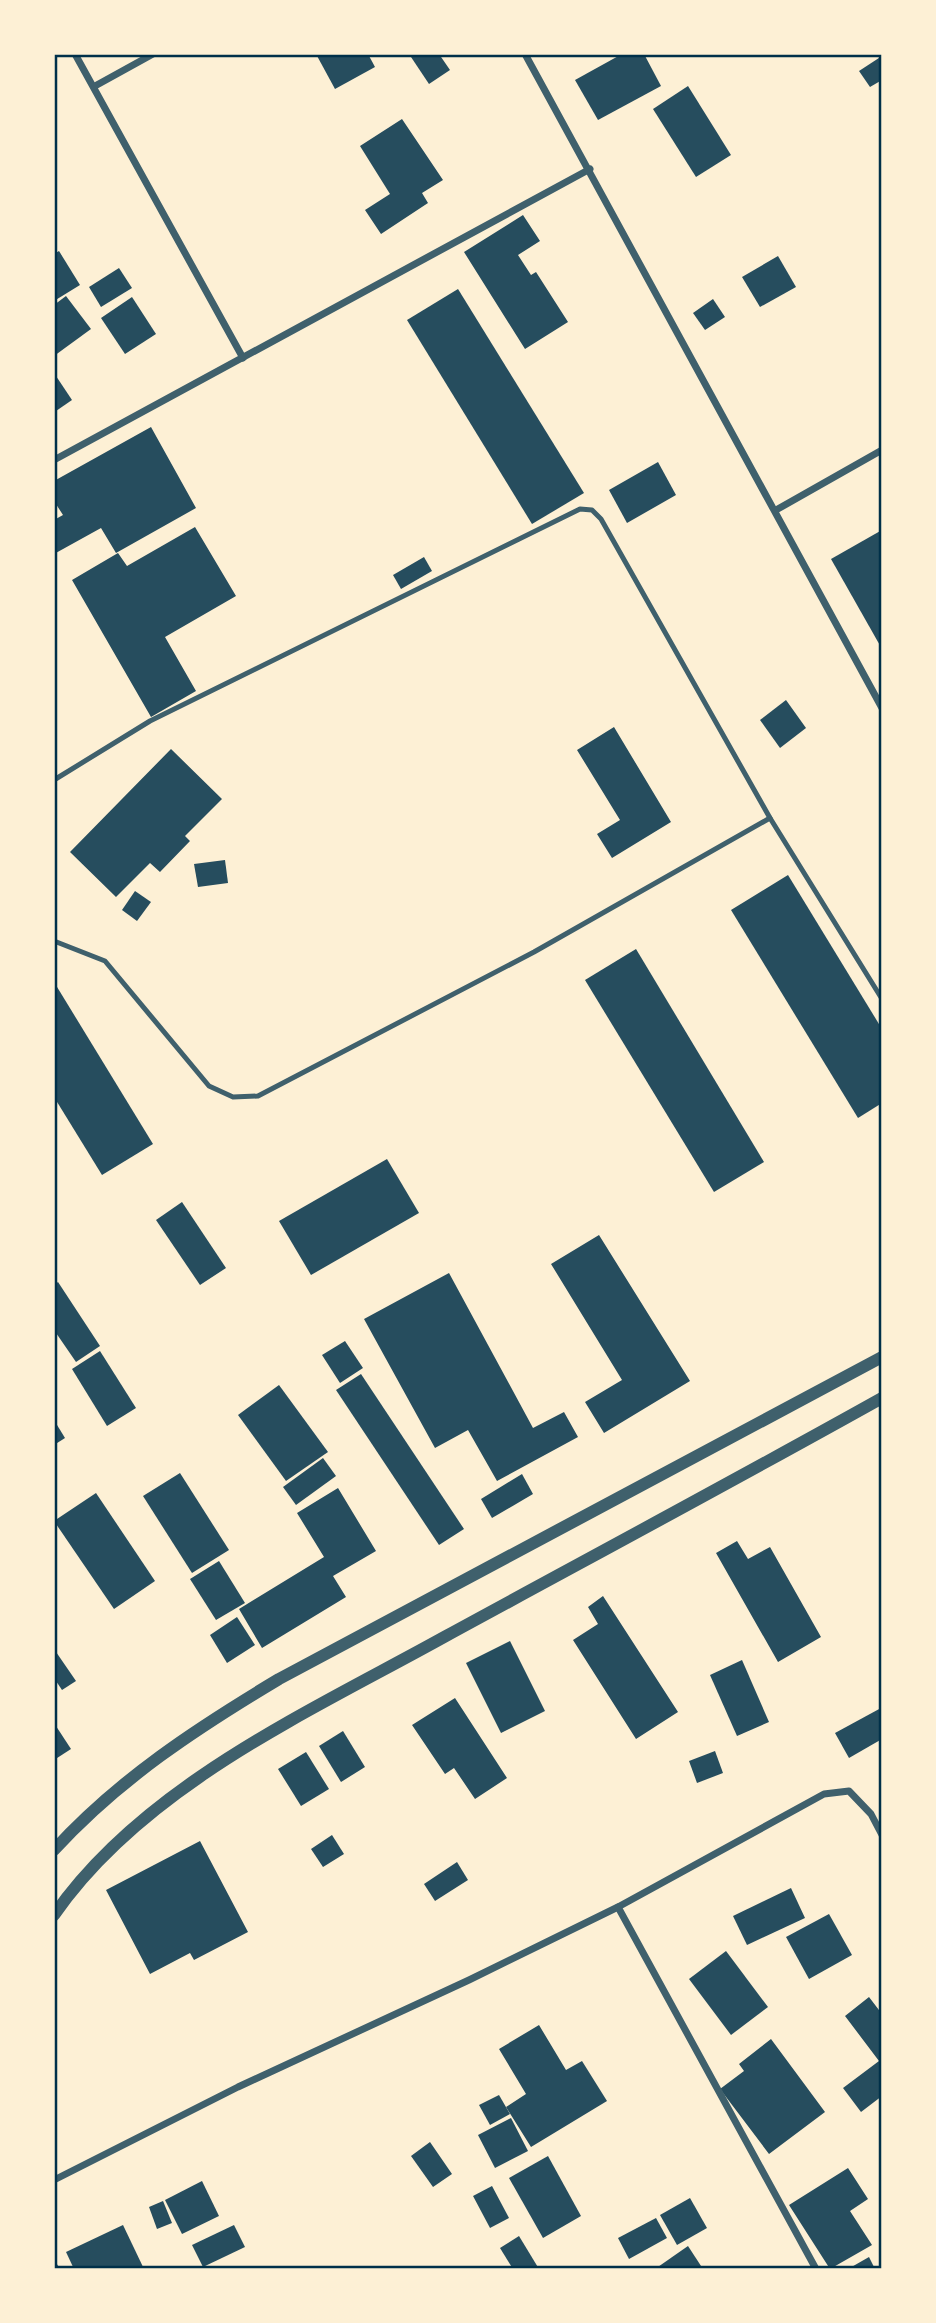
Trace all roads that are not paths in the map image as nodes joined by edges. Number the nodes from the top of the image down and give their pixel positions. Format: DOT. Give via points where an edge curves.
graph roads {
  1 [pos="75,54"];
  2 [pos="153,54"];
  3 [pos="525,54"];
  4 [pos="95,86"];
  5 [pos="590,169"];
  6 [pos="243,358"];
  7 [pos="882,450"];
  8 [pos="54,460"];
  9 [pos="776,510"];
  10 [pos="882,708"];
  11 [pos="54,780"];
  12 [pos="769,818"];
  13 [pos="54,941"];
  14 [pos="882,999"];
  15 [pos="882,1357"];
  16 [pos="882,1398"];
  17 [pos="882,1835"];
  18 [pos="54,1850"];
  19 [pos="618,1908"];
  20 [pos="54,1915"];
  21 [pos="54,2180"];
  22 [pos="816,2269"];
  1 -- 4 [label="street"];
  2 -- 4 [label="street"];
  3 -- 5 [label="street"];
  4 -- 6 [label="street"];
  5 -- 6 [label="street"];
  5 -- 9 [label="street"];
  6 -- 8 [label="street"];
  7 -- 9 [label="street"];
  9 -- 10 [label="street"];
  11 -- 12 [label="lane" via="150,721 580,509 592,510 600,519"];
  12 -- 13 [label="lane" via="534,951 258,1096 233,1097 209,1086 105,961"];
  12 -- 14 [label="lane"];
  15 -- 18 [label="street" via="201,1725 128,1779"];
  16 -- 20 [label="street" via="265,1737 119,1840"];
  17 -- 19 [label="street" via="871,1814 849,1791 824,1794"];
  19 -- 21 [label="street" via="238,2087"];
  19 -- 22 [label="street"];
}
